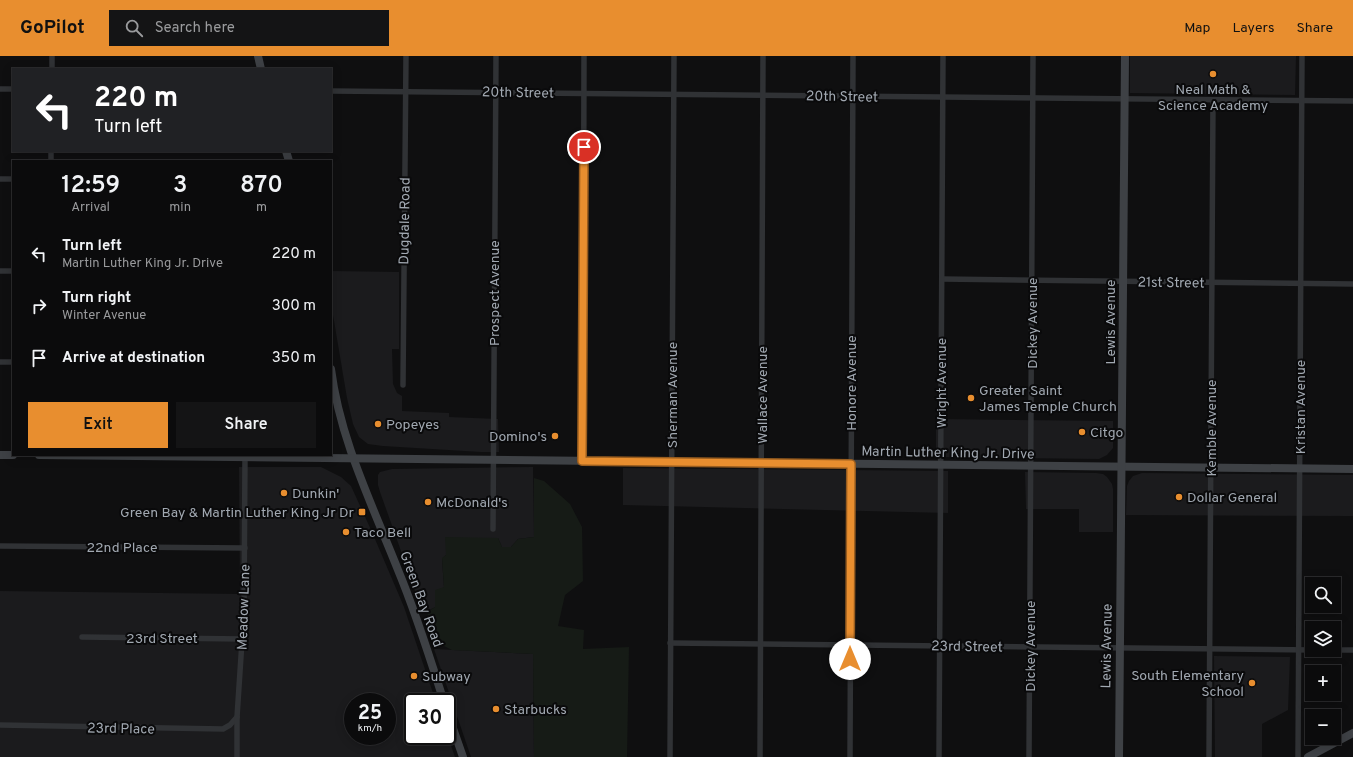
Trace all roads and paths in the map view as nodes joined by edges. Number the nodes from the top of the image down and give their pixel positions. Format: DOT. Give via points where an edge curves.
graph roads {
  1 [pos="52,56"];
  2 [pos="258,56"];
  3 [pos="406,56"];
  4 [pos="496,56"];
  5 [pos="584,56"];
  6 [pos="674,56"];
  7 [pos="763,56"];
  8 [pos="853,56"];
  9 [pos="943,56"];
  10 [pos="1034,56"];
  11 [pos="1125,56"];
  12 [pos="1302,56"];
  13 [pos="52,68"];
  14 [pos="261,68"];
  15 [pos="0,89"];
  16 [pos="12,89"];
  17 [pos="332,90"];
  18 [pos="405,91"];
  19 [pos="496,92"];
  20 [pos="584,93"];
  21 [pos="674,94"];
  22 [pos="763,95"];
  23 [pos="852,96"];
  24 [pos="942,97"];
  25 [pos="1033,98"];
  26 [pos="1125,99"];
  27 [pos="1213,100"];
  28 [pos="1301,100"];
  29 [pos="1353,101"];
  30 [pos="0,179"];
  31 [pos="12,179"];
  32 [pos="0,271"];
  33 [pos="12,271"];
  34 [pos="942,279"];
  35 [pos="1032,280"];
  36 [pos="1123,281"];
  37 [pos="1212,282"];
  38 [pos="1300,283"];
  39 [pos="1353,284"];
  40 [pos="0,362"];
  41 [pos="12,362"];
  42 [pos="332,374"];
  43 [pos="403,385"];
  44 [pos="0,455"];
  45 [pos="12,455"];
  46 [pos="194,456"];
  47 [pos="245,457"];
  48 [pos="354,458"];
  49 [pos="493,460"];
  50 [pos="582,461"];
  51 [pos="672,462"];
  52 [pos="761,463"];
  53 [pos="851,464"];
  54 [pos="941,465"];
  55 [pos="1031,466"];
  56 [pos="1122,467"];
  57 [pos="1210,468"];
  58 [pos="1299,469"];
  59 [pos="1353,469"];
  60 [pos="493,529"];
  61 [pos="0,546"];
  62 [pos="245,548"];
  63 [pos="82,637"];
  64 [pos="242,639"];
  65 [pos="670,643"];
  66 [pos="760,644"];
  67 [pos="850,645"];
  68 [pos="940,646"];
  69 [pos="1030,647"];
  70 [pos="1119,647"];
  71 [pos="1209,649"];
  72 [pos="1298,650"];
  73 [pos="1305,650"];
  74 [pos="1341,650"];
  75 [pos="1353,650"];
  76 [pos="441,693"];
  77 [pos="237,717"];
  78 [pos="0,725"];
  79 [pos="1353,733"];
  80 [pos="456,737"];
  81 [pos="237,757"];
  82 [pos="463,757"];
  83 [pos="670,757"];
  84 [pos="760,757"];
  85 [pos="850,757"];
  86 [pos="939,757"];
  87 [pos="1029,757"];
  88 [pos="1119,757"];
  89 [pos="1209,757"];
  90 [pos="1298,757"];
  91 [pos="1308,757"];
  1 -- 13 [label="street"];
  2 -- 14 [label="street"];
  3 -- 18 [label="street, Dugdale Road"];
  4 -- 19 [label="street, Prospect Avenue"];
  5 -- 20 [label="street"];
  6 -- 21 [label="street, Sherman Avenue"];
  7 -- 22 [label="street, Wallace Avenue"];
  8 -- 23 [label="street, Honore Avenue"];
  9 -- 24 [label="street, Wright Avenue"];
  10 -- 25 [label="street, Dickey Avenue"];
  11 -- 26 [label="street, Lewis Avenue"];
  12 -- 28 [label="street, Kristan Avenue"];
  15 -- 16 [label="street"];
  17 -- 18 [label="street, 20th Street"];
  18 -- 19 [label="street, 20th Street"];
  18 -- 43 [label="street, Dugdale Road"];
  19 -- 20 [label="street, 20th Street"];
  19 -- 49 [label="street, Prospect Avenue"];
  20 -- 21 [label="street, 20th Street"];
  20 -- 50 [label="street"];
  21 -- 22 [label="street, 20th Street"];
  21 -- 51 [label="street, Sherman Avenue"];
  22 -- 23 [label="street, 20th Street"];
  22 -- 52 [label="street, Wallace Avenue"];
  23 -- 24 [label="street, 20th Street"];
  23 -- 53 [label="street, Honore Avenue"];
  24 -- 25 [label="street, 20th Street"];
  24 -- 34 [label="street, Wright Avenue"];
  25 -- 26 [label="street, 20th Street"];
  25 -- 35 [label="street, Dickey Avenue"];
  26 -- 27 [label="street, 20th Street"];
  26 -- 36 [label="street, Lewis Avenue"];
  27 -- 28 [label="street, 20th Street"];
  27 -- 37 [label="street, Kemble Avenue"];
  28 -- 29 [label="street, 20th Street"];
  28 -- 38 [label="street, Kristan Avenue"];
  30 -- 31 [label="street"];
  32 -- 33 [label="street"];
  34 -- 35 [label="street, 21st Street"];
  34 -- 54 [label="street, Wright Avenue"];
  35 -- 36 [label="street, 21st Street"];
  35 -- 55 [label="street, Dickey Avenue"];
  36 -- 37 [label="street, 21st Street"];
  36 -- 56 [label="street, Lewis Avenue"];
  37 -- 38 [label="street, 21st Street"];
  37 -- 57 [label="street, Kemble Avenue"];
  38 -- 39 [label="street, 21st Street"];
  38 -- 58 [label="street, Kristan Avenue"];
  40 -- 41 [label="street"];
  42 -- 48 [label="street, Green Bay Road" via="342,424"];
  44 -- 45 [label="street"];
  46 -- 47 [label="street, Martin Luther King Jr. Drive"];
  47 -- 48 [label="street, Martin Luther King Jr. Drive"];
  47 -- 62 [label="street, Meadow Lane"];
  48 -- 49 [label="street, Martin Luther King Jr. Drive"];
  48 -- 76 [label="street, Green Bay Road" via="406,589"];
  49 -- 50 [label="street, Martin Luther King Jr. Drive"];
  49 -- 60 [label="street, Prospect Avenue"];
  50 -- 51 [label="street, Martin Luther King Jr. Drive"];
  51 -- 52 [label="street, Martin Luther King Jr. Drive"];
  51 -- 65 [label="street, Sherman Avenue"];
  52 -- 53 [label="street, Martin Luther King Jr. Drive"];
  52 -- 66 [label="street, Wallace Avenue"];
  53 -- 54 [label="street, Martin Luther King Jr. Drive"];
  53 -- 67 [label="street, Honore Avenue"];
  54 -- 55 [label="street, Martin Luther King Jr. Drive"];
  54 -- 68 [label="street, Wright Avenue"];
  55 -- 56 [label="street, Martin Luther King Jr. Drive"];
  55 -- 69 [label="street, Dickey Avenue"];
  56 -- 57 [label="street, Martin Luther King Jr. Drive"];
  56 -- 70 [label="street, Lewis Avenue"];
  57 -- 58 [label="street, Martin Luther King Jr. Drive"];
  57 -- 71 [label="street, Kemble Avenue"];
  58 -- 59 [label="street, Martin Luther King Jr. Drive"];
  58 -- 72 [label="street, Kristan Avenue"];
  61 -- 62 [label="street, 22nd Place"];
  62 -- 64 [label="street, Meadow Lane"];
  63 -- 64 [label="street, 23rd Street"];
  64 -- 77 [label="street, Meadow Lane"];
  65 -- 66 [label="street, 23rd Street"];
  65 -- 83 [label="street, Sherman Avenue"];
  66 -- 67 [label="street, 23rd Street"];
  66 -- 84 [label="street, Wallace Avenue"];
  67 -- 68 [label="street, 23rd Street"];
  67 -- 85 [label="street, Honore Avenue"];
  68 -- 69 [label="street, 23rd Street"];
  68 -- 86 [label="street, Wright Avenue"];
  69 -- 70 [label="street, 23rd Street"];
  69 -- 87 [label="street, Dickey Avenue"];
  70 -- 71 [label="street, 23rd Street"];
  70 -- 88 [label="street, Lewis Avenue"];
  71 -- 72 [label="street, 23rd Street"];
  71 -- 89 [label="street, Kemble Avenue"];
  72 -- 73 [label="street, 23rd Street"];
  72 -- 90 [label="street, Kristan Avenue"];
  74 -- 75 [label="street"];
  77 -- 78 [label="street, 23rd Place" via="222,730"];
  77 -- 81 [label="street, Meadow Lane"];
  79 -- 91 [label="street"];
  80 -- 82 [label="street"];
}
